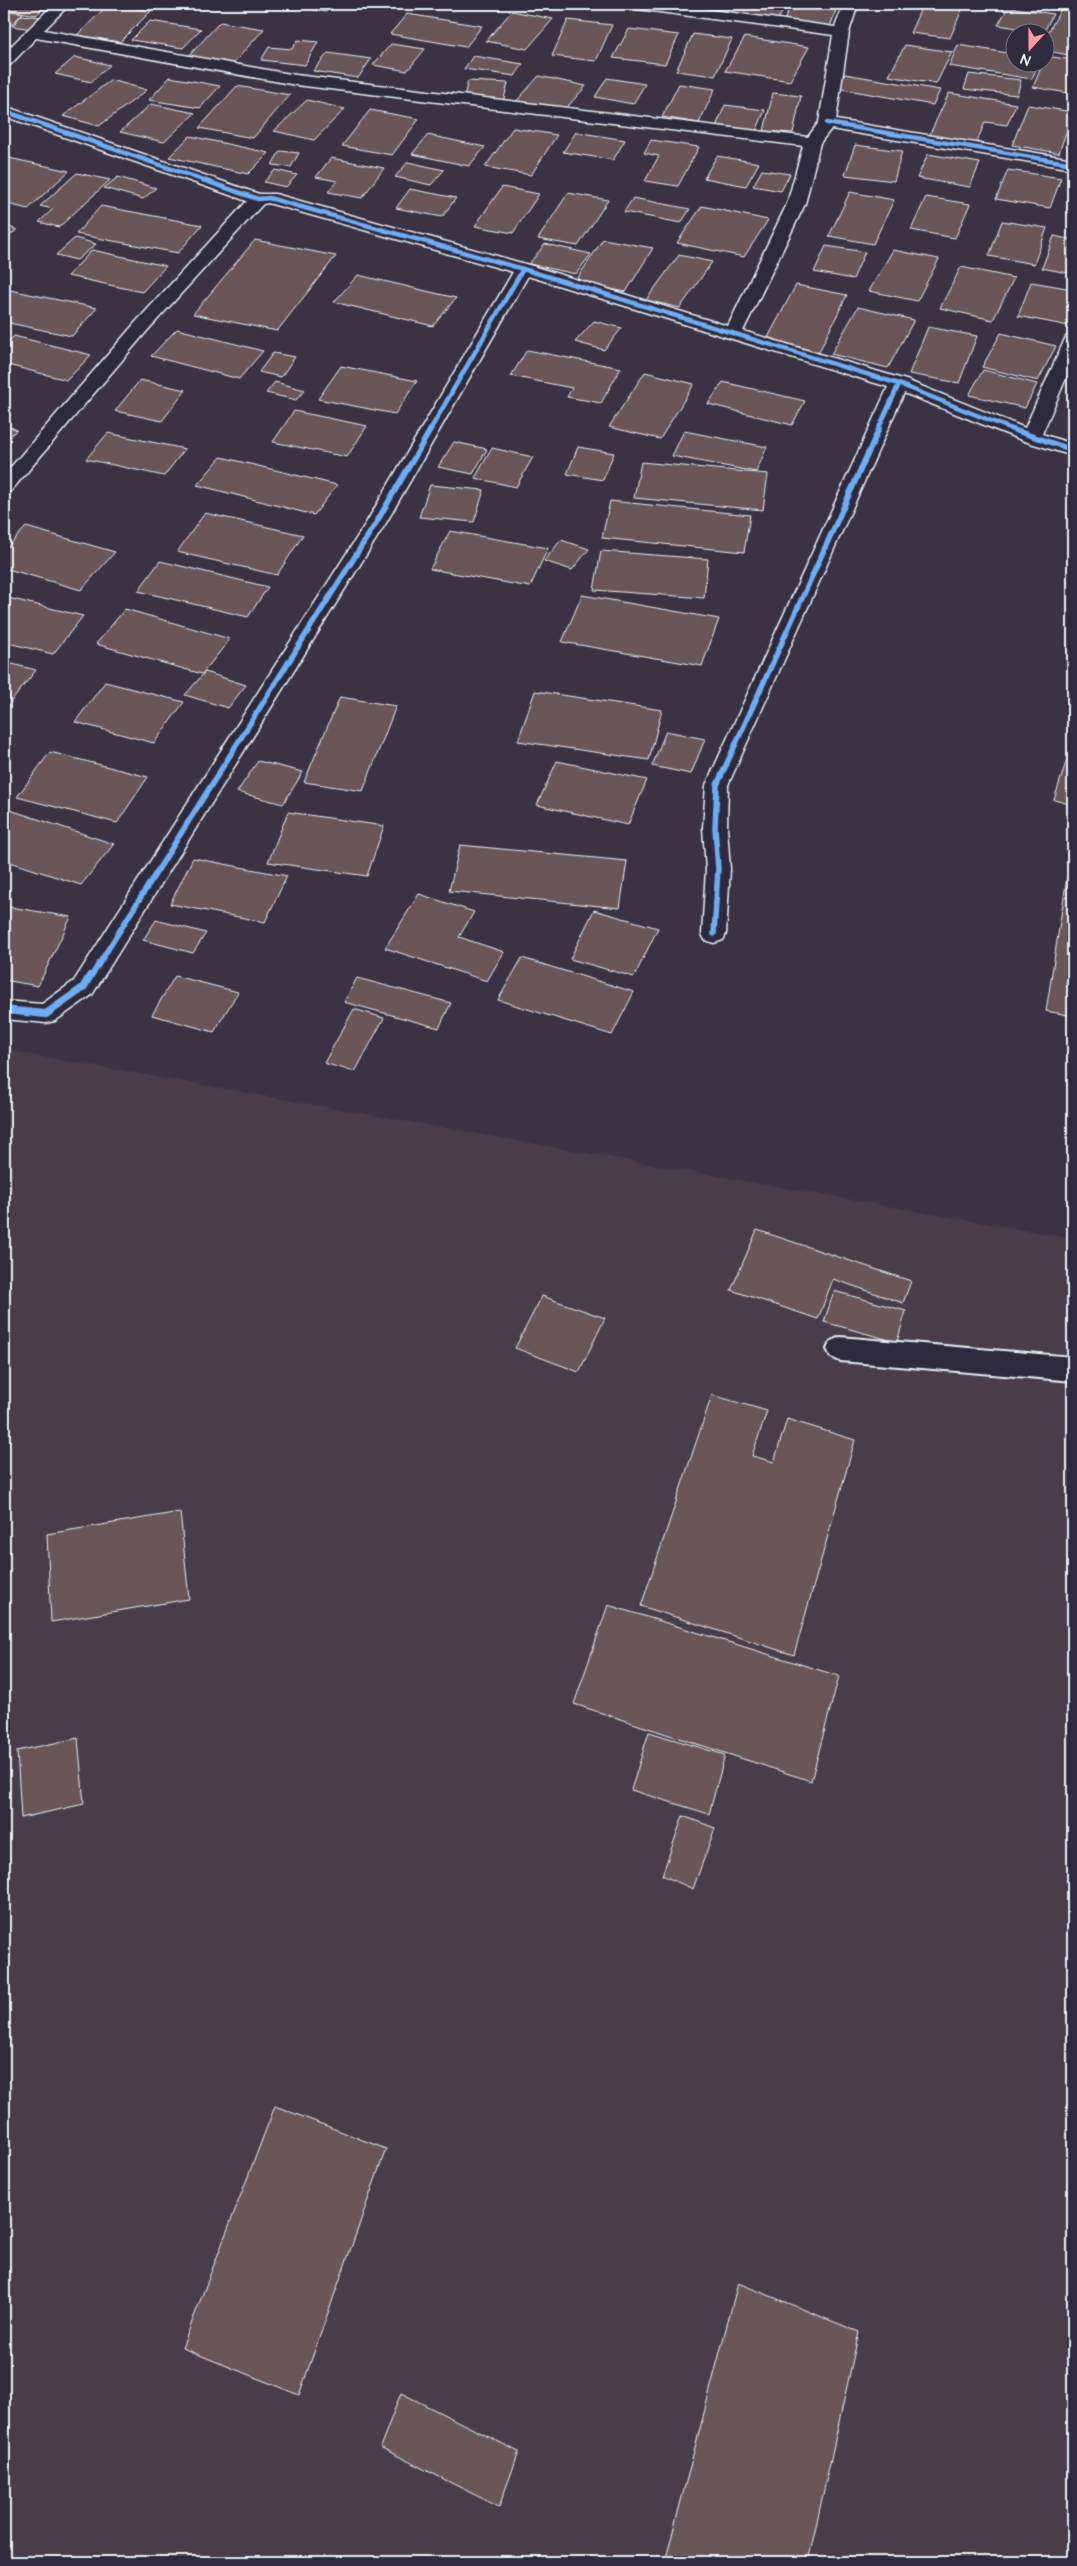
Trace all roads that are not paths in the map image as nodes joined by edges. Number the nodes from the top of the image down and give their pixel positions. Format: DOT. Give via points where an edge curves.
graph roads {
  1 [pos="62,4"];
  2 [pos="637,4"];
  3 [pos="851,4"];
  4 [pos="841,32"];
  5 [pos="33,33"];
  6 [pos="4,62"];
  7 [pos="4,110"];
  8 [pos="25,117"];
  9 [pos="828,123"];
  10 [pos="11,129"];
  11 [pos="812,142"];
  12 [pos="1073,164"];
  13 [pos="258,199"];
  14 [pos="523,269"];
  15 [pos="733,333"];
  16 [pos="1073,341"];
  17 [pos="899,384"];
  18 [pos="1031,437"];
  19 [pos="1073,450"];
  20 [pos="4,487"];
  21 [pos="714,934"];
  22 [pos="4,1010"];
  23 [pos="840,1349"];
  24 [pos="1073,1368"];
  1 -- 5 [label="street"];
  2 -- 4 [label="street"];
  3 -- 4 [label="street"];
  4 -- 9 [label="street"];
  5 -- 6 [label="street"];
  5 -- 11 [label="street" via="296,80"];
  7 -- 8 [label="street"];
  8 -- 10 [label="street"];
  8 -- 13 [label="street"];
  9 -- 11 [label="street"];
  9 -- 12 [label="street"];
  11 -- 15 [label="street" via="796,204"];
  13 -- 14 [label="street" via="269,198"];
  13 -- 20 [label="street" via="141,327"];
  14 -- 15 [label="street"];
  14 -- 22 [label="street" via="376,523 83,988 46,1014"];
  15 -- 17 [label="street"];
  16 -- 18 [label="street"];
  17 -- 18 [label="street"];
  17 -- 21 [label="street" via="716,785 718,869"];
  18 -- 19 [label="street"];
  23 -- 24 [label="lane"];
}
